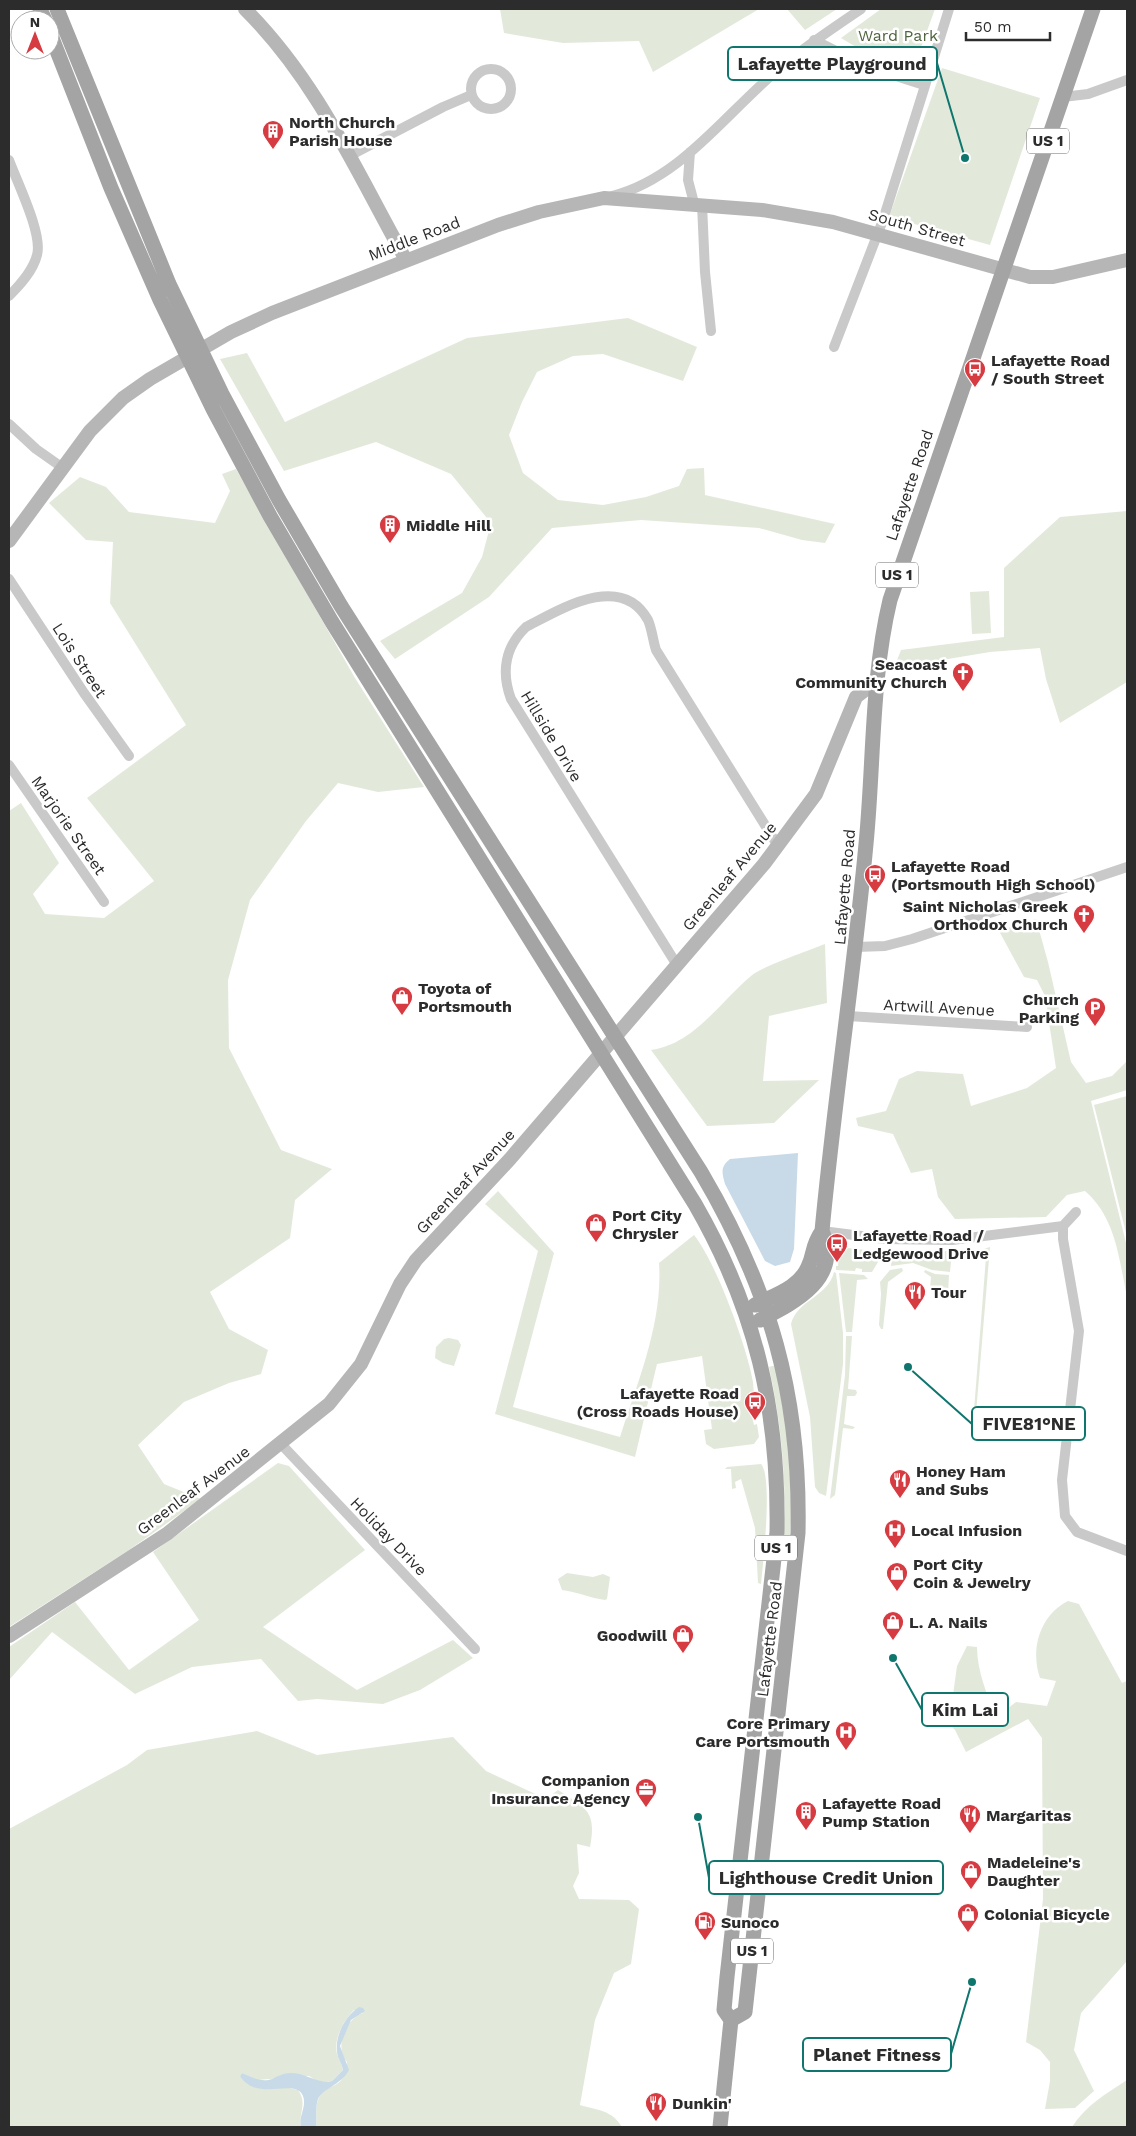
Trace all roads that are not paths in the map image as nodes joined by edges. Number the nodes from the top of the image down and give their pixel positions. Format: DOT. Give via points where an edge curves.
graph roads {
  1 [pos="57,9"];
  2 [pos="245,9"];
  3 [pos="861,9"];
  4 [pos="949,9"];
  5 [pos="1092,9"];
  6 [pos="814,40"];
  7 [pos="60,59"];
  8 [pos="1127,80"];
  9 [pos="924,85"];
  10 [pos="471,95"];
  11 [pos="1063,97"];
  12 [pos="690,152"];
  13 [pos="349,156"];
  14 [pos="9,160"];
  15 [pos="604,198"];
  16 [pos="698,204"];
  17 [pos="878,233"];
  18 [pos="406,260"];
  19 [pos="1127,260"];
  20 [pos="1002,270"];
  21 [pos="9,296"];
  22 [pos="711,331"];
  23 [pos="834,347"];
  24 [pos="9,424"];
  25 [pos="63,468"];
  26 [pos="9,541"];
  27 [pos="9,579"];
  28 [pos="878,680"];
  29 [pos="129,756"];
  30 [pos="9,765"];
  31 [pos="778,846"];
  32 [pos="1127,867"];
  33 [pos="104,902"];
  34 [pos="856,946"];
  35 [pos="677,964"];
  36 [pos="848,1016"];
  37 [pos="1027,1027"];
  38 [pos="615,1035"];
  39 [pos="601,1052"];
  40 [pos="1076,1212"];
  41 [pos="1063,1226"];
  42 [pos="822,1231"];
  43 [pos="763,1301"];
  44 [pos="745,1310"];
  45 [pos="768,1316"];
  46 [pos="750,1325"];
  47 [pos="281,1444"];
  48 [pos="1127,1551"];
  49 [pos="9,1636"];
  50 [pos="475,1649"];
  51 [pos="731,2020"];
  52 [pos="720,2127"];
  1 -- 38 [label="main road" via="169,284 278,500 341,606"];
  2 -- 13 [label="street" via="295,66"];
  3 -- 6 [label="street, Middle Road"];
  4 -- 9 [label="street"];
  5 -- 11 [label="main road, Lafayette Road / US 1"];
  6 -- 9 [label="street" via="868,67"];
  6 -- 12 [label="street, Middle Road" via="772,74"];
  7 -- 39 [label="main road" via="156,292 231,445 332,622"];
  8 -- 11 [label="street" via="1088,94"];
  9 -- 17 [label="street"];
  10 -- 10 [label="street" via="482,108 495,109 506,103 512,91 511,85 504,73 483,70 473,79"];
  10 -- 13 [label="street"];
  11 -- 20 [label="main road, Lafayette Road / US 1"];
  12 -- 15 [label="street, Middle Road" via="651,181"];
  12 -- 16 [label="street" via="688,180"];
  13 -- 18 [label="street"];
  14 -- 21 [label="street" via="39,239 37,256 24,281"];
  15 -- 16 [label="street, South Street"];
  15 -- 18 [label="street, Middle Road" via="519,217"];
  16 -- 17 [label="street, South Street" via="786,213"];
  16 -- 22 [label="street"];
  17 -- 20 [label="street, South Street"];
  17 -- 23 [label="street"];
  18 -- 25 [label="street, Middle Road" via="272,313 231,332 157,375 110,410"];
  19 -- 20 [label="street, South Street" via="1042,278"];
  20 -- 28 [label="main road, Lafayette Road / US 1" via="890,600"];
  24 -- 25 [label="street"];
  25 -- 26 [label="street, Middle Road"];
  27 -- 29 [label="street, Lois Street"];
  28 -- 31 [label="street, Greenleaf Avenue" via="856,697 816,794"];
  28 -- 34 [label="main road, Lafayette Road / US 1"];
  30 -- 33 [label="street, Marjorie Street"];
  31 -- 35 [label="street, Greenleaf Avenue"];
  31 -- 35 [label="street, Hillside Drive" via="660,658 647,620 635,606 616,598 585,599 526,627 519,634 506,661 506,681 511,699"];
  32 -- 34 [label="street" via="912,939 885,946"];
  34 -- 36 [label="main road, Lafayette Road / US 1"];
  35 -- 38 [label="street, Greenleaf Avenue"];
  36 -- 37 [label="street, Artwill Avenue"];
  36 -- 42 [label="main road, Lafayette Road / US 1"];
  38 -- 39 [label="street, Greenleaf Avenue"];
  38 -- 43 [label="main road" via="724,1212"];
  39 -- 44 [label="main road" via="709,1228"];
  39 -- 47 [label="street, Greenleaf Avenue" via="510,1159 416,1260 346,1385 329,1404"];
  40 -- 41 [label="street"];
  41 -- 42 [label="street" via="932,1240 885,1239"];
  41 -- 48 [label="street" via="1079,1331 1062,1480 1065,1516 1077,1532"];
  42 -- 43 [label="main road, Lafayette Road / US 1" via="813,1243 811,1261 804,1276"];
  42 -- 45 [label="main road, Lafayette Road / US 1" via="827,1250 818,1280 803,1296"];
  43 -- 44 [label="main road, Lafayette Road / US 1"];
  43 -- 45 [label="main road, Lafayette Road / US 1"];
  44 -- 46 [label="main road, Lafayette Road / US 1"];
  45 -- 46 [label="main road, Lafayette Road / US 1"];
  45 -- 51 [label="main road, Lafayette Road / US 1" via="782,1361 793,1421 798,1533 745,2012"];
  46 -- 51 [label="main road, Lafayette Road / US 1" via="772,1422 778,1490 777,1532 724,2010"];
  47 -- 49 [label="street, Greenleaf Avenue" via="168,1533"];
  47 -- 50 [label="street, Holiday Drive"];
  51 -- 52 [label="main road, Lafayette Road / US 1"];
}
